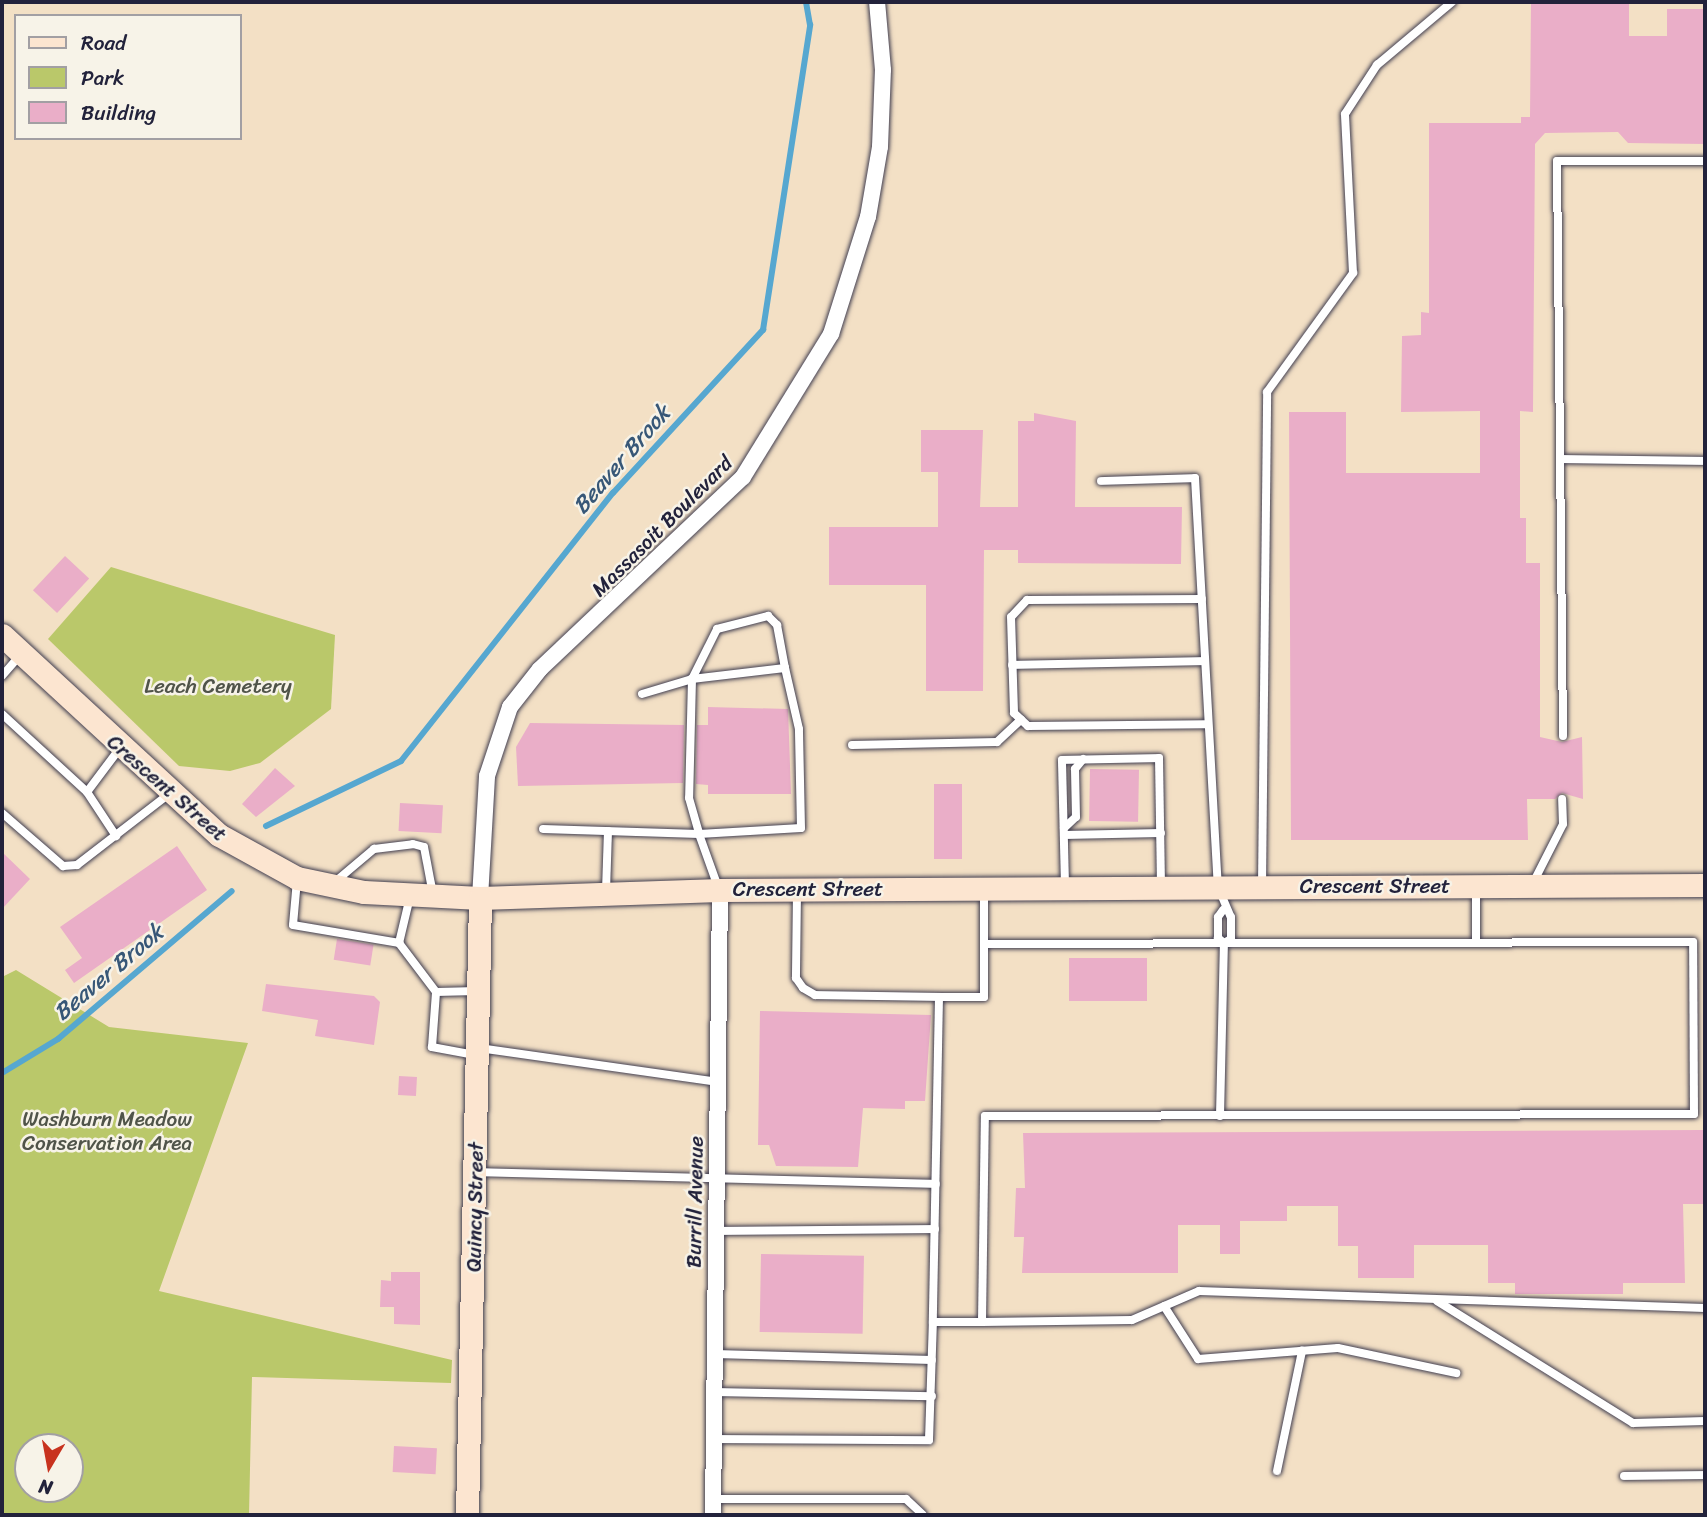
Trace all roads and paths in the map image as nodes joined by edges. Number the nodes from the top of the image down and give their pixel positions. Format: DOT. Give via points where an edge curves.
graph roads {
  1 [pos="877,2"];
  2 [pos="1452,2"];
  3 [pos="1705,161"];
  4 [pos="1563,459"];
  5 [pos="1705,461"];
  6 [pos="1101,481"];
  7 [pos="1202,600"];
  8 [pos="2,635"];
  9 [pos="20,655"];
  10 [pos="1204,661"];
  11 [pos="1012,665"];
  12 [pos="785,668"];
  13 [pos="2,676"];
  14 [pos="692,678"];
  15 [pos="642,694"];
  16 [pos="2,714"];
  17 [pos="1021,720"];
  18 [pos="1206,723"];
  19 [pos="1563,736"];
  20 [pos="852,745"];
  21 [pos="120,748"];
  22 [pos="1083,759"];
  23 [pos="87,792"];
  24 [pos="169,794"];
  25 [pos="1562,799"];
  26 [pos="2,813"];
  27 [pos="543,829"];
  28 [pos="608,831"];
  29 [pos="1064,832"];
  30 [pos="1161,832"];
  31 [pos="699,834"];
  32 [pos="116,836"];
  33 [pos="297,878"];
  34 [pos="331,885"];
  35 [pos="1531,885"];
  36 [pos="1705,885"];
  37 [pos="1262,886"];
  38 [pos="1476,886"];
  39 [pos="1161,887"];
  40 [pos="1219,887"];
  41 [pos="984,888"];
  42 [pos="1065,888"];
  43 [pos="719,890"];
  44 [pos="797,890"];
  45 [pos="606,896"];
  46 [pos="422,897"];
  47 [pos="480,898"];
  48 [pos="1223,910"];
  49 [pos="399,943"];
  50 [pos="1224,943"];
  51 [pos="1476,943"];
  52 [pos="984,944"];
  53 [pos="477,991"];
  54 [pos="436,992"];
  55 [pos="939,997"];
  56 [pos="479,1052"];
  57 [pos="718,1082"];
  58 [pos="1694,1114"];
  59 [pos="1705,1114"];
  60 [pos="1220,1116"];
  61 [pos="476,1172"];
  62 [pos="716,1183"];
  63 [pos="936,1184"];
  64 [pos="935,1229"];
  65 [pos="716,1231"];
  66 [pos="1434,1299"];
  67 [pos="1164,1306"];
  68 [pos="1705,1308"];
  69 [pos="933,1322"];
  70 [pos="982,1322"];
  71 [pos="1302,1351"];
  72 [pos="714,1354"];
  73 [pos="932,1360"];
  74 [pos="1456,1373"];
  75 [pos="714,1392"];
  76 [pos="932,1396"];
  77 [pos="1705,1421"];
  78 [pos="713,1439"];
  79 [pos="1277,1471"];
  80 [pos="1705,1475"];
  81 [pos="1624,1476"];
  82 [pos="713,1507"];
  83 [pos="467,1515"];
  84 [pos="923,1515"];
  1 -- 47 [label="street, Massasoit Boulevard" via="883,70 880,147 868,217 831,334 780,427 743,477 540,669 510,707 487,776"];
  2 -- 37 [label="lane" via="1377,65 1345,114 1353,273 1266,392"];
  3 -- 4 [label="lane" via="1557,161"];
  4 -- 5 [label="lane"];
  4 -- 19 [label="lane"];
  6 -- 7 [label="lane" via="1195,478"];
  7 -- 10 [label="lane"];
  7 -- 11 [label="lane" via="1027,600 1011,617"];
  8 -- 9 [label="main road, Crescent Street"];
  9 -- 13 [label="lane"];
  9 -- 21 [label="main road, Crescent Street"];
  10 -- 11 [label="lane"];
  10 -- 18 [label="lane"];
  11 -- 17 [label="lane" via="1014,713"];
  12 -- 14 [label="lane"];
  12 -- 14 [label="lane" via="777,625 768,616 717,629"];
  12 -- 31 [label="lane" via="792,687 801,765 800,828"];
  14 -- 15 [label="lane"];
  14 -- 31 [label="lane" via="689,798"];
  16 -- 23 [label="lane"];
  17 -- 18 [label="lane" via="1028,726"];
  17 -- 20 [label="lane" via="997,742"];
  18 -- 40 [label="lane"];
  21 -- 23 [label="lane"];
  21 -- 24 [label="main road, Crescent Street"];
  22 -- 29 [label="lane" via="1075,769 1076,817"];
  22 -- 29 [label="lane" via="1062,760"];
  22 -- 30 [label="lane" via="1159,758"];
  23 -- 32 [label="lane"];
  24 -- 32 [label="lane"];
  24 -- 33 [label="main road, Crescent Street" via="219,835"];
  25 -- 35 [label="lane" via="1563,824"];
  26 -- 32 [label="lane" via="63,866 77,865"];
  27 -- 28 [label="lane"];
  28 -- 31 [label="lane"];
  28 -- 45 [label="lane"];
  29 -- 30 [label="lane"];
  29 -- 42 [label="lane"];
  30 -- 39 [label="lane"];
  31 -- 43 [label="lane"];
  33 -- 34 [label="main road, Crescent Street"];
  33 -- 49 [label="lane" via="293,925"];
  34 -- 46 [label="main road, Crescent Street"];
  34 -- 46 [label="lane" via="374,849 413,844 424,847"];
  35 -- 36 [label="main road, Crescent Street"];
  35 -- 38 [label="main road, Crescent Street"];
  37 -- 38 [label="main road, Crescent Street"];
  37 -- 40 [label="main road, Crescent Street"];
  38 -- 51 [label="lane"];
  39 -- 40 [label="main road, Crescent Street"];
  39 -- 42 [label="main road, Crescent Street"];
  40 -- 48 [label="lane"];
  41 -- 42 [label="main road, Crescent Street"];
  41 -- 44 [label="main road, Crescent Street"];
  41 -- 52 [label="lane"];
  43 -- 44 [label="main road, Crescent Street"];
  43 -- 45 [label="main road, Crescent Street"];
  43 -- 57 [label="street, Burrill Avenue"];
  44 -- 55 [label="lane" via="796,978 803,988 816,995"];
  45 -- 47 [label="main road, Crescent Street"];
  46 -- 47 [label="main road, Crescent Street"];
  46 -- 49 [label="lane"];
  47 -- 53 [label="main road, Quincy Street"];
  48 -- 50 [label="lane" via="1217,938"];
  48 -- 50 [label="lane" via="1231,917 1231,940"];
  49 -- 54 [label="lane"];
  50 -- 51 [label="lane"];
  50 -- 52 [label="lane"];
  50 -- 60 [label="lane"];
  51 -- 58 [label="lane" via="1693,942"];
  52 -- 55 [label="lane" via="984,997"];
  53 -- 54 [label="lane"];
  53 -- 56 [label="main road, Quincy Street"];
  54 -- 56 [label="lane" via="432,1047"];
  55 -- 63 [label="lane"];
  56 -- 57 [label="lane"];
  56 -- 61 [label="main road, Quincy Street"];
  57 -- 62 [label="street, Burrill Avenue"];
  58 -- 59 [label="lane"];
  58 -- 60 [label="lane"];
  60 -- 70 [label="lane" via="985,1116"];
  61 -- 62 [label="lane"];
  61 -- 83 [label="main road, Quincy Street"];
  62 -- 63 [label="lane"];
  62 -- 65 [label="street, Burrill Avenue"];
  63 -- 64 [label="lane"];
  64 -- 65 [label="lane"];
  64 -- 69 [label="lane"];
  65 -- 72 [label="street, Burrill Avenue"];
  66 -- 67 [label="lane" via="1199,1291"];
  66 -- 68 [label="lane"];
  66 -- 77 [label="lane" via="1633,1423"];
  67 -- 70 [label="lane" via="1132,1320"];
  67 -- 71 [label="lane" via="1198,1359"];
  69 -- 70 [label="lane"];
  69 -- 73 [label="lane"];
  71 -- 74 [label="lane" via="1338,1348"];
  71 -- 79 [label="lane"];
  72 -- 73 [label="lane"];
  72 -- 75 [label="street, Burrill Avenue"];
  73 -- 76 [label="lane"];
  75 -- 76 [label="lane"];
  75 -- 78 [label="street, Burrill Avenue"];
  76 -- 78 [label="lane" via="929,1440"];
  78 -- 82 [label="street, Burrill Avenue"];
  80 -- 81 [label="lane"];
  82 -- 84 [label="lane" via="906,1499"];
}
